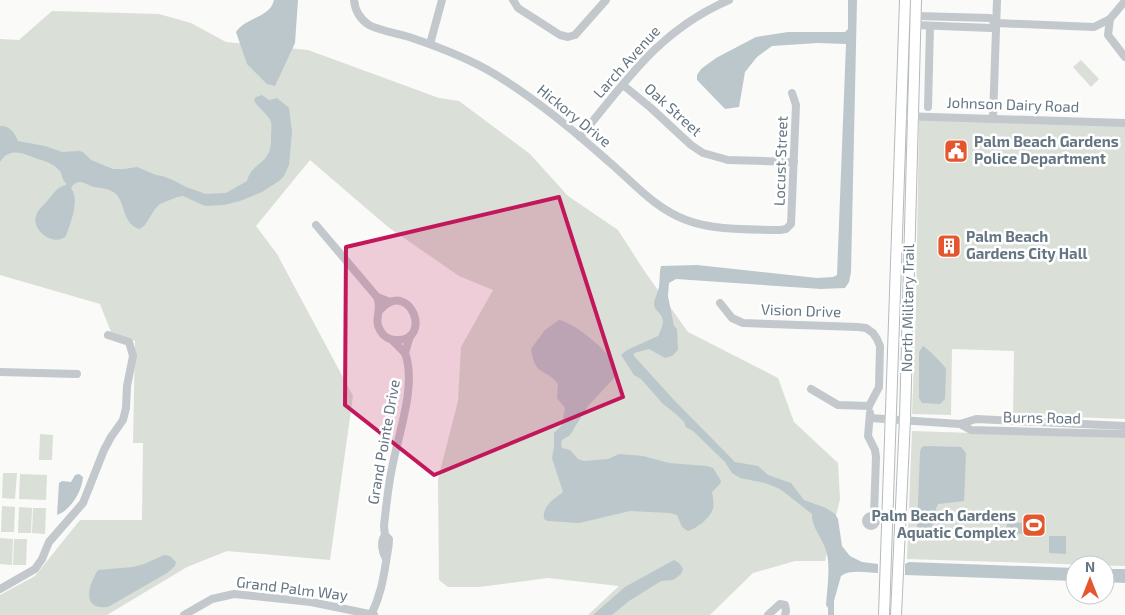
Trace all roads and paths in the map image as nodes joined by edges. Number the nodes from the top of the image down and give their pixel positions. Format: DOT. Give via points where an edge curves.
graph roads {
  1 [pos="354,0"];
  2 [pos="442,0"];
  3 [pos="513,0"];
  4 [pos="606,0"];
  5 [pos="729,0"];
  6 [pos="904,0"];
  7 [pos="916,0"];
  8 [pos="997,0"];
  9 [pos="1125,1"];
  10 [pos="1110,19"];
  11 [pos="915,21"];
  12 [pos="996,23"];
  13 [pos="930,26"];
  14 [pos="1094,27"];
  15 [pos="1108,34"];
  16 [pos="430,44"];
  17 [pos="1125,57"];
  18 [pos="623,84"];
  19 [pos="792,93"];
  20 [pos="928,106"];
  21 [pos="901,116"];
  22 [pos="912,116"];
  23 [pos="992,118"];
  24 [pos="1125,122"];
  25 [pos="580,137"];
  26 [pos="794,162"];
  27 [pos="316,226"];
  28 [pos="786,229"];
  29 [pos="377,297"];
  30 [pos="390,302"];
  31 [pos="720,303"];
  32 [pos="380,310"];
  33 [pos="108,335"];
  34 [pos="410,336"];
  35 [pos="392,340"];
  36 [pos="405,353"];
  37 [pos="0,372"];
  38 [pos="78,374"];
  39 [pos="810,389"];
  40 [pos="869,406"];
  41 [pos="870,418"];
  42 [pos="891,418"];
  43 [pos="906,419"];
  44 [pos="960,424"];
  45 [pos="1125,426"];
  46 [pos="1125,434"];
  47 [pos="874,516"];
  48 [pos="0,589"];
  49 [pos="184,615"];
  50 [pos="372,615"];
  51 [pos="768,615"];
  52 [pos="785,615"];
  53 [pos="884,615"];
  54 [pos="896,615"];
  1 -- 16 [label="street, Hickory Drive" via="359,15 369,24"];
  2 -- 16 [label="street"];
  3 -- 4 [label="street" via="518,8 568,37 575,34"];
  5 -- 18 [label="street, Larch Avenue" via="674,31"];
  6 -- 21 [label="main road, North Military Trail"];
  7 -- 11 [label="main road, North Military Trail"];
  8 -- 12 [label="street"];
  9 -- 10 [label="street"];
  10 -- 14 [label="street"];
  10 -- 15 [label="street"];
  11 -- 12 [label="street" via="990,18"];
  11 -- 13 [label="street"];
  11 -- 22 [label="main road, North Military Trail"];
  12 -- 13 [label="street" via="991,28"];
  12 -- 14 [label="street"];
  12 -- 23 [label="street"];
  13 -- 20 [label="street"];
  14 -- 15 [label="street"];
  15 -- 17 [label="street"];
  16 -- 25 [label="street, Hickory Drive" via="503,79"];
  18 -- 25 [label="street, Larch Avenue"];
  18 -- 26 [label="street, Oak Street" via="703,152 728,160"];
  19 -- 26 [label="street, Locust Street" via="796,105"];
  21 -- 22 [label="street, Johnson Dairy Road"];
  21 -- 42 [label="main road, North Military Trail"];
  22 -- 23 [label="street, Johnson Dairy Road"];
  22 -- 43 [label="main road, North Military Trail"];
  23 -- 24 [label="street, Johnson Dairy Road"];
  25 -- 28 [label="street, Hickory Drive" via="658,206 684,219 716,228"];
  26 -- 28 [label="street, Locust Street" via="792,220"];
  27 -- 29 [label="street, Grand Pointe Drive"];
  29 -- 30 [label="street, Grand Pointe Drive"];
  29 -- 32 [label="street, Grand Pointe Drive"];
  30 -- 32 [label="street"];
  30 -- 34 [label="street, Grand Pointe Drive" via="404,303 414,312 416,325"];
  31 -- 40 [label="street, Vision Drive" via="732,318 743,323 862,327 872,332 880,346 879,387"];
  32 -- 35 [label="street, Grand Pointe Drive" via="377,320 380,330"];
  33 -- 48 [label="street" via="129,342 133,356 123,420 104,450 83,503 50,542 35,569"];
  34 -- 35 [label="street"];
  34 -- 36 [label="street, Grand Pointe Drive"];
  35 -- 36 [label="street, Grand Pointe Drive"];
  36 -- 50 [label="street, Grand Pointe Drive" via="410,382 386,506 382,539 386,559 380,595"];
  37 -- 38 [label="street"];
  39 -- 40 [label="street" via="838,405"];
  40 -- 41 [label="street"];
  41 -- 42 [label="street, Burns Road"];
  41 -- 47 [label="street" via="868,436 876,457"];
  42 -- 43 [label="street, Burns Road"];
  42 -- 53 [label="main road, North Military Trail"];
  43 -- 44 [label="street, Burns Road"];
  43 -- 54 [label="main road, North Military Trail"];
  44 -- 45 [label="street, Burns Road" via="976,419"];
  44 -- 46 [label="street, Burns Road" via="971,430"];
  49 -- 50 [label="street, Grand Palm Way" via="212,599 234,594 310,602"];
  51 -- 52 [label="street" via="780,604 785,605"];
}
